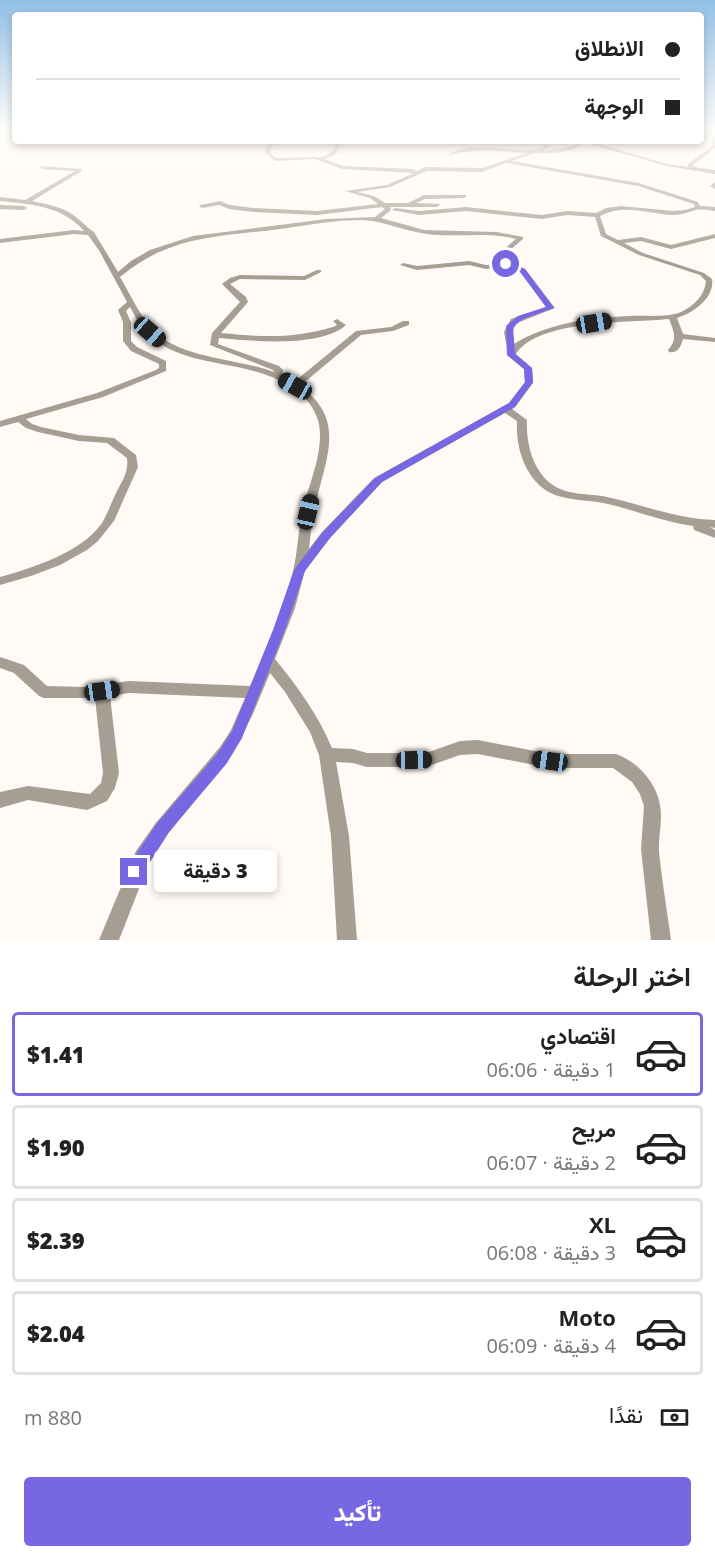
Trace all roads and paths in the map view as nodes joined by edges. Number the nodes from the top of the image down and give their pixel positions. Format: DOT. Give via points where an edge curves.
graph roads {
  1 [pos="73,174"];
  2 [pos="413,174"];
  3 [pos="578,174"];
  4 [pos="464,196"];
  5 [pos="0,199"];
  6 [pos="26,202"];
  7 [pos="409,205"];
  8 [pos="437,205"];
  9 [pos="202,206"];
  10 [pos="0,207"];
  11 [pos="51,207"];
  12 [pos="387,207"];
  13 [pos="698,208"];
  14 [pos="715,209"];
  15 [pos="597,215"];
  16 [pos="376,219"];
  17 [pos="92,233"];
  18 [pos="715,233"];
  19 [pos="0,241"];
  20 [pos="617,242"];
  21 [pos="509,264"];
  22 [pos="403,266"];
  23 [pos="319,271"];
  24 [pos="117,276"];
  25 [pos="712,279"];
  26 [pos="131,303"];
  27 [pos="672,316"];
  28 [pos="337,321"];
  29 [pos="406,323"];
  30 [pos="215,334"];
  31 [pos="680,336"];
  32 [pos="715,340"];
  33 [pos="672,350"];
  34 [pos="512,352"];
  35 [pos="277,376"];
  36 [pos="295,386"];
  37 [pos="506,409"];
  38 [pos="20,419"];
  39 [pos="0,424"];
  40 [pos="690,523"];
  41 [pos="715,524"];
  42 [pos="715,534"];
  43 [pos="299,570"];
  44 [pos="0,581"];
  45 [pos="267,659"];
  46 [pos="0,662"];
  47 [pos="102,691"];
  48 [pos="254,692"];
  49 [pos="327,755"];
  50 [pos="0,800"];
  51 [pos="109,940"];
  52 [pos="347,940"];
  53 [pos="661,940"];
  1 -- 6 [label="street"];
  2 -- 12 [label="street" via="388,186 348,192 372,197"];
  3 -- 13 [label="street" via="656,189 696,203"];
  4 -- 7 [label="street" via="424,197"];
  5 -- 6 [label="street"];
  6 -- 11 [label="street"];
  7 -- 8 [label="street"];
  7 -- 12 [label="street"];
  9 -- 12 [label="street" via="220,203 232,208 317,213"];
  10 -- 11 [label="street"];
  11 -- 17 [label="street" via="75,216"];
  12 -- 15 [label="street" via="419,213 466,209 542,217 567,213"];
  12 -- 16 [label="street"];
  13 -- 14 [label="street"];
  13 -- 15 [label="street" via="677,212 622,207"];
  15 -- 20 [label="street" via="601,232"];
  16 -- 21 [label="street" via="423,233 490,231 522,239 507,249"];
  16 -- 24 [label="street" via="194,238 146,255"];
  17 -- 19 [label="street"];
  17 -- 24 [label="street"];
  18 -- 20 [label="street" via="671,247 641,239"];
  20 -- 25 [label="street"];
  21 -- 22 [label="street"];
  21 -- 34 [label="street" via="523,270 551,308 514,321 508,332"];
  23 -- 30 [label="street" via="306,277 228,280 226,285 244,302"];
  24 -- 26 [label="street"];
  25 -- 27 [label="street" via="692,310"];
  26 -- 35 [label="street" via="150,332 171,346"];
  26 -- 38 [label="street" via="122,310 127,322 127,341 134,350 163,363 163,369 100,396"];
  27 -- 31 [label="street"];
  27 -- 34 [label="street" via="559,329 538,334"];
  28 -- 30 [label="street" via="342,325 336,329 292,340 265,341"];
  29 -- 36 [label="street" via="389,330 359,333"];
  30 -- 35 [label="street" via="214,345 276,368"];
  31 -- 32 [label="street"];
  31 -- 33 [label="street"];
  34 -- 37 [label="street" via="513,359 528,368 529,382"];
  35 -- 36 [label="street"];
  36 -- 43 [label="street" via="318,408 324,430"];
  37 -- 40 [label="street" via="522,420 522,439 538,477 548,487"];
  37 -- 43 [label="street" via="378,480"];
  38 -- 39 [label="street"];
  38 -- 44 [label="street" via="38,429 110,440 132,456 132,472 111,517 84,547"];
  40 -- 41 [label="street"];
  40 -- 42 [label="street"];
  43 -- 45 [label="street"];
  45 -- 48 [label="street"];
  45 -- 49 [label="street" via="316,729"];
  46 -- 47 [label="street" via="19,669 44,692"];
  47 -- 48 [label="street" via="129,687"];
  47 -- 50 [label="street" via="111,773 111,783 104,793 87,802 28,794"];
  48 -- 51 [label="street" via="237,734 222,758 148,848 134,872"];
  49 -- 52 [label="street" via="340,836"];
  49 -- 53 [label="street" via="426,760 460,748 478,747 550,761 616,761 638,777 652,806 650,849"];
}
